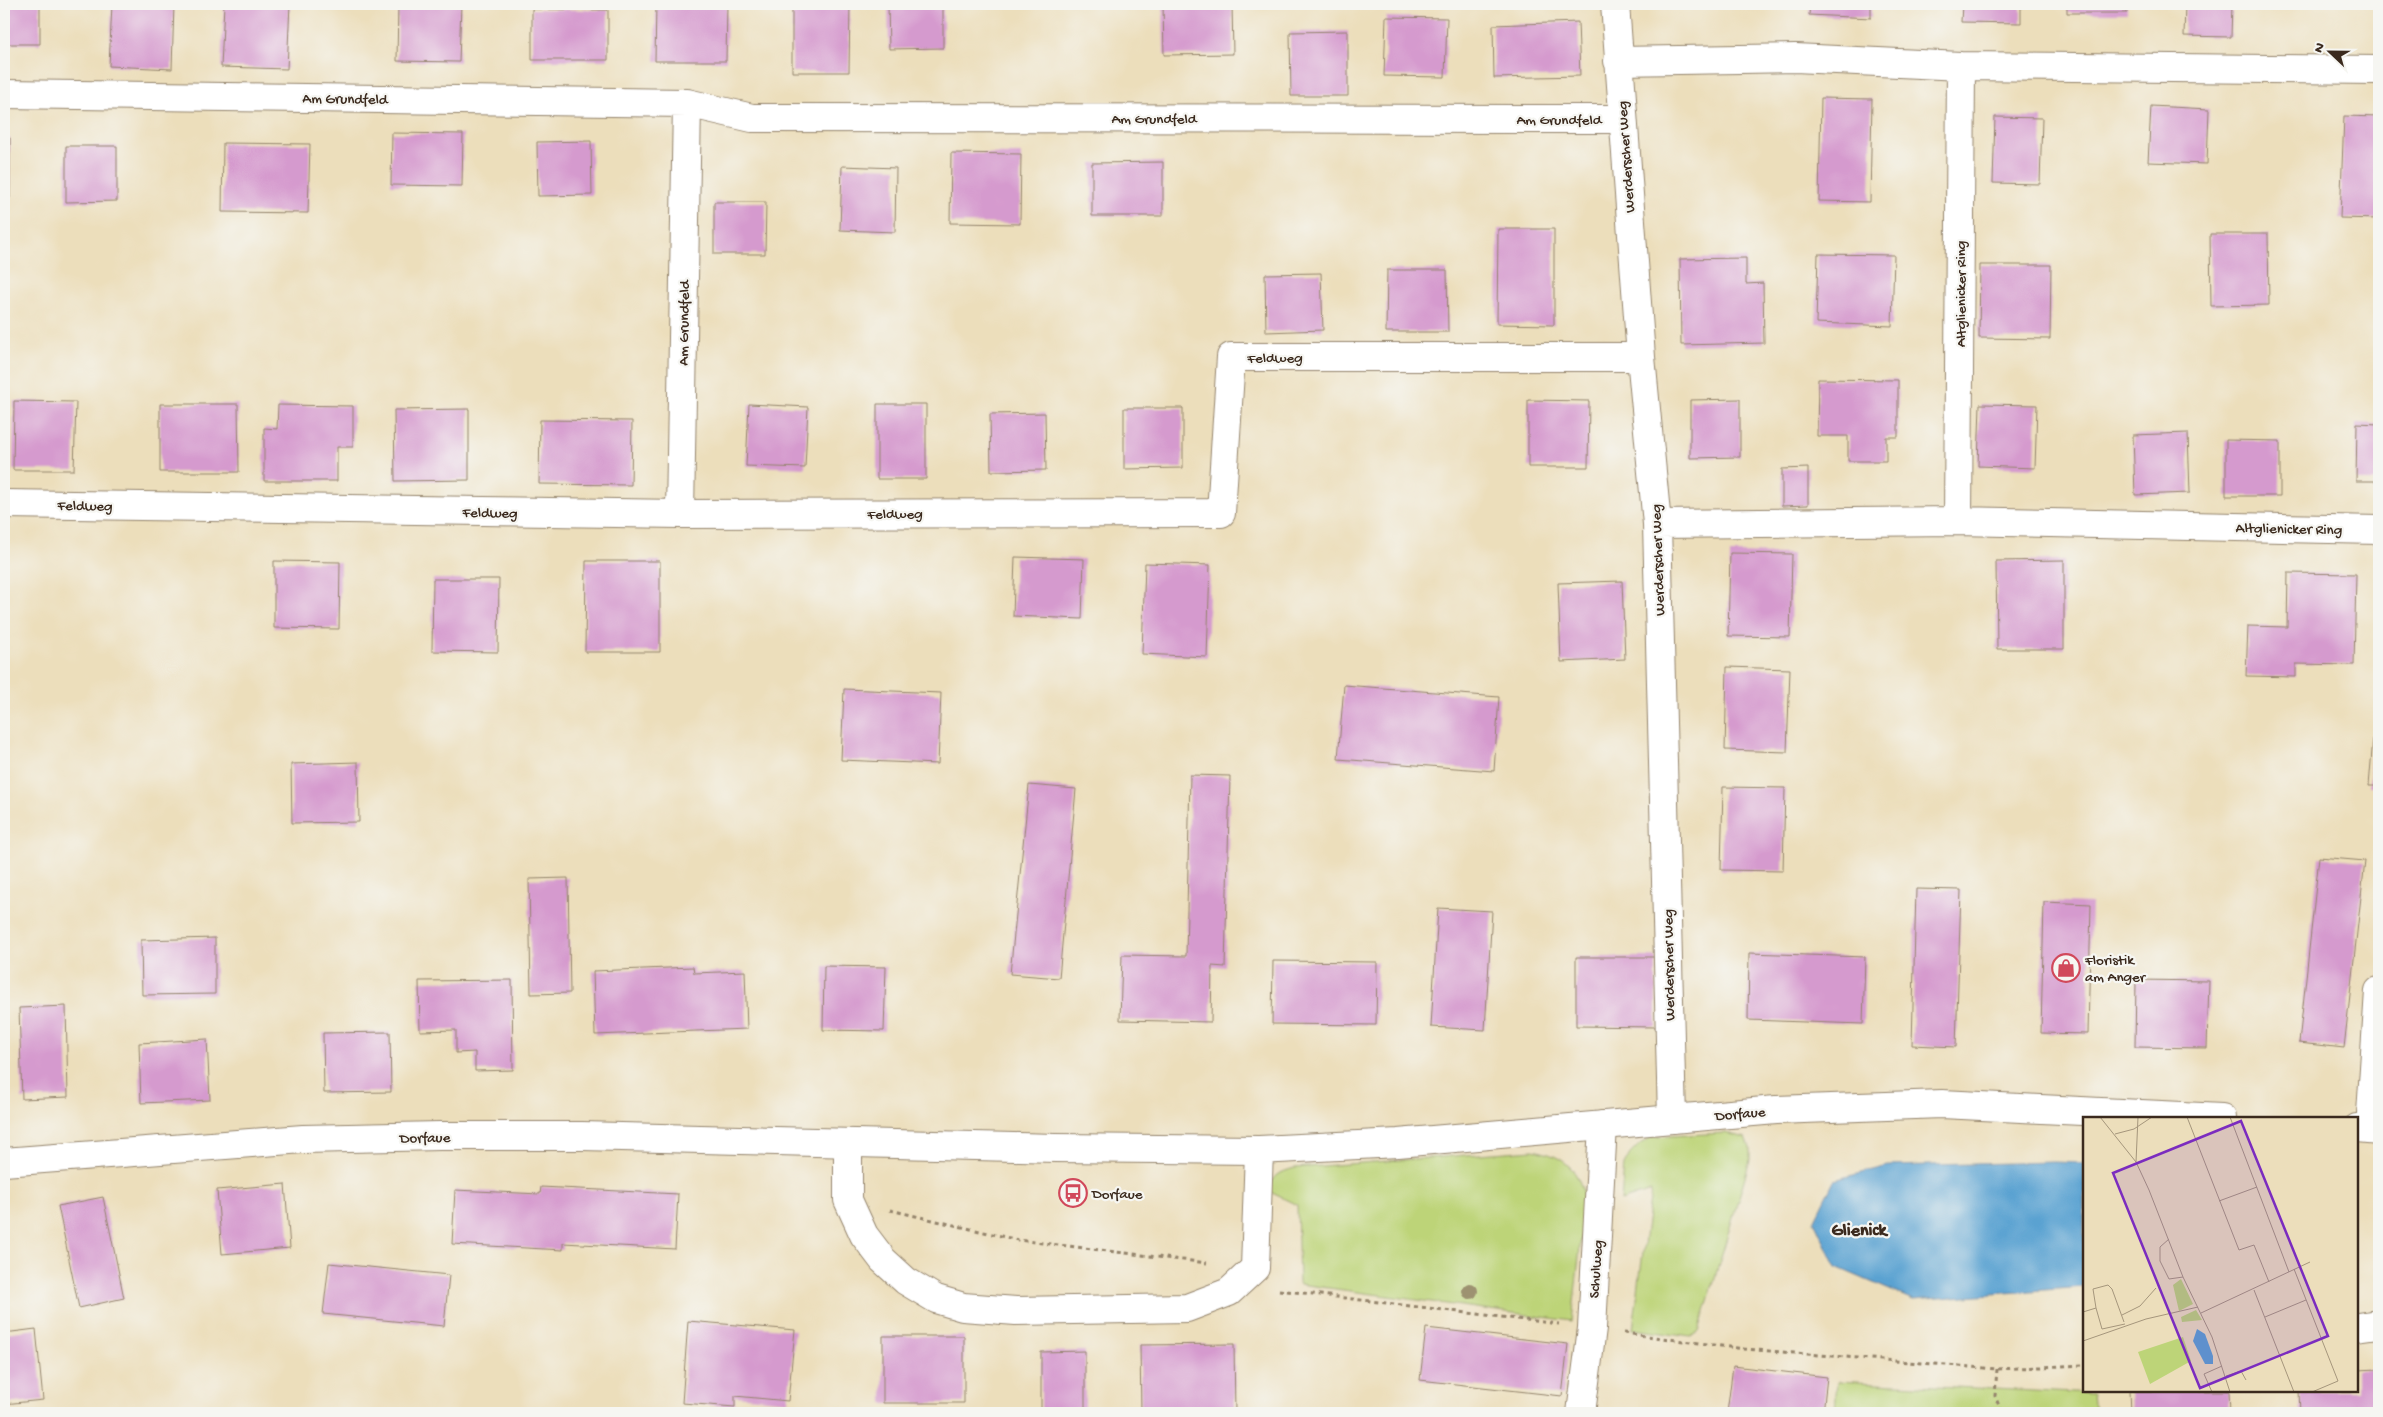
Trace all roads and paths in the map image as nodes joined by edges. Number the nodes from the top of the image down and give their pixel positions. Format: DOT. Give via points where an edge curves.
graph roads {
  1 [pos="1615,4"];
  2 [pos="1618,61"];
  3 [pos="1961,66"];
  4 [pos="2379,70"];
  5 [pos="4,94"];
  6 [pos="687,103"];
  7 [pos="1622,119"];
  8 [pos="1641,357"];
  9 [pos="4,504"];
  10 [pos="680,514"];
  11 [pos="1958,521"];
  12 [pos="1657,524"];
  13 [pos="2379,530"];
  14 [pos="2379,991"];
  15 [pos="2202,1117"];
  16 [pos="1672,1118"];
  17 [pos="1603,1125"];
  18 [pos="2369,1129"];
  19 [pos="848,1144"];
  20 [pos="1259,1150"];
  21 [pos="4,1162"];
  22 [pos="2379,1324"];
  23 [pos="2358,1327"];
  24 [pos="1592,1328"];
  25 [pos="2083,1365"];
  26 [pos="1997,1369"];
  27 [pos="1581,1413"];
  28 [pos="2002,1413"];
  1 -- 2 [label="street, Werderscher Weg"];
  2 -- 3 [label="street" via="1795,58"];
  2 -- 7 [label="street, Werderscher Weg"];
  3 -- 4 [label="street"];
  3 -- 11 [label="street, Altglienicker Ring"];
  5 -- 6 [label="street, Am Grundfeld"];
  6 -- 7 [label="street, Am Grundfeld" via="752,118"];
  6 -- 10 [label="street, Am Grundfeld"];
  7 -- 8 [label="street, Werderscher Weg"];
  8 -- 10 [label="street, Feldweg" via="1231,358 1221,513"];
  8 -- 12 [label="street, Werderscher Weg"];
  9 -- 10 [label="street, Feldweg"];
  11 -- 12 [label="street, Altglienicker Ring"];
  11 -- 13 [label="street, Altglienicker Ring"];
  12 -- 16 [label="street, Werderscher Weg"];
  14 -- 18 [label="street"];
  15 -- 16 [label="street, Dorfaue" via="1942,1104 1776,1110"];
  16 -- 17 [label="street, Dorfaue"];
  17 -- 20 [label="street, Dorfaue" via="1398,1143"];
  17 -- 24 [label="street, Schulweg"];
  19 -- 20 [label="street, Dorfaue"];
  19 -- 20 [label="street" via="848,1200 864,1235 883,1260 906,1281 936,1299 963,1307 1016,1311 1187,1308 1229,1292 1256,1268"];
  19 -- 21 [label="street, Dorfaue" via="582,1136 303,1138"];
  22 -- 23 [label="street"];
  24 -- 26 [label="path" via="1744,1349"];
  24 -- 27 [label="street, Schulweg"];
  25 -- 26 [label="path"];
  26 -- 28 [label="path" via="1995,1396"];
}
